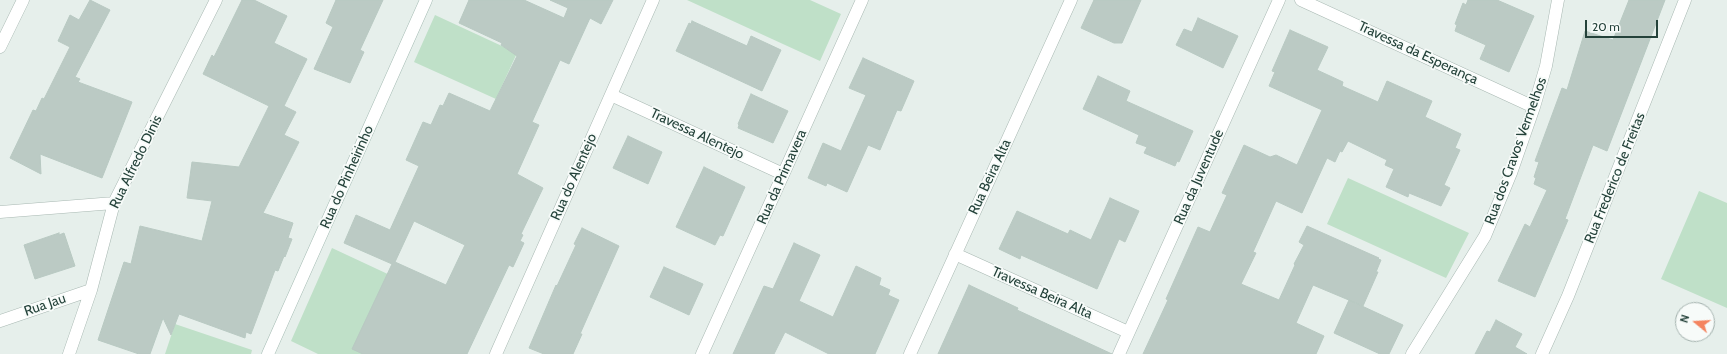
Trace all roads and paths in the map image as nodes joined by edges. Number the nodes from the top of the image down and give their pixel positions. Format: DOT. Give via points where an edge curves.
graph roads {
  1 [pos="23,0"];
  2 [pos="216,0"];
  3 [pos="426,0"];
  4 [pos="654,0"];
  5 [pos="862,0"];
  6 [pos="1071,0"];
  7 [pos="1279,0"];
  8 [pos="1302,0"];
  9 [pos="1558,0"];
  10 [pos="1685,0"];
  11 [pos="0,46"];
  12 [pos="610,94"];
  13 [pos="1534,107"];
  14 [pos="783,174"];
  15 [pos="114,204"];
  16 [pos="0,212"];
  17 [pos="955,254"];
  18 [pos="91,290"];
  19 [pos="0,321"];
  20 [pos="1128,332"];
  21 [pos="69,354"];
  22 [pos="268,354"];
  23 [pos="496,354"];
  24 [pos="702,354"];
  25 [pos="910,354"];
  26 [pos="1118,354"];
  27 [pos="1412,354"];
  28 [pos="1542,354"];
  1 -- 11 [label="street"];
  2 -- 15 [label="street, Rua Alfredo Dinis"];
  3 -- 22 [label="street, Rua do Pinheirinho"];
  4 -- 12 [label="street, Rua do Alentejo"];
  5 -- 14 [label="street, Rua da Primavera"];
  6 -- 17 [label="street, Rua Beira Alta"];
  7 -- 20 [label="street, Rua da Juventude"];
  8 -- 13 [label="street, Travessa da Esperança"];
  9 -- 13 [label="street, Rua dos Cravos Vermelhos" via="1546,66"];
  10 -- 28 [label="street, Rua Frederico de Freitas" via="1571,288"];
  12 -- 14 [label="street, Travessa Alentejo"];
  12 -- 23 [label="street, Rua do Alentejo"];
  13 -- 27 [label="street, Rua dos Cravos Vermelhos" via="1485,236"];
  14 -- 24 [label="street, Rua da Primavera"];
  15 -- 16 [label="street"];
  15 -- 18 [label="street, Rua Alfredo Dinis"];
  17 -- 20 [label="street, Travessa Beira Alta"];
  17 -- 25 [label="street, Rua Beira Alta"];
  18 -- 19 [label="street, Rua Jau"];
  18 -- 21 [label="street, Rua Alfredo Dinis"];
  20 -- 26 [label="street, Rua da Juventude"];
}
